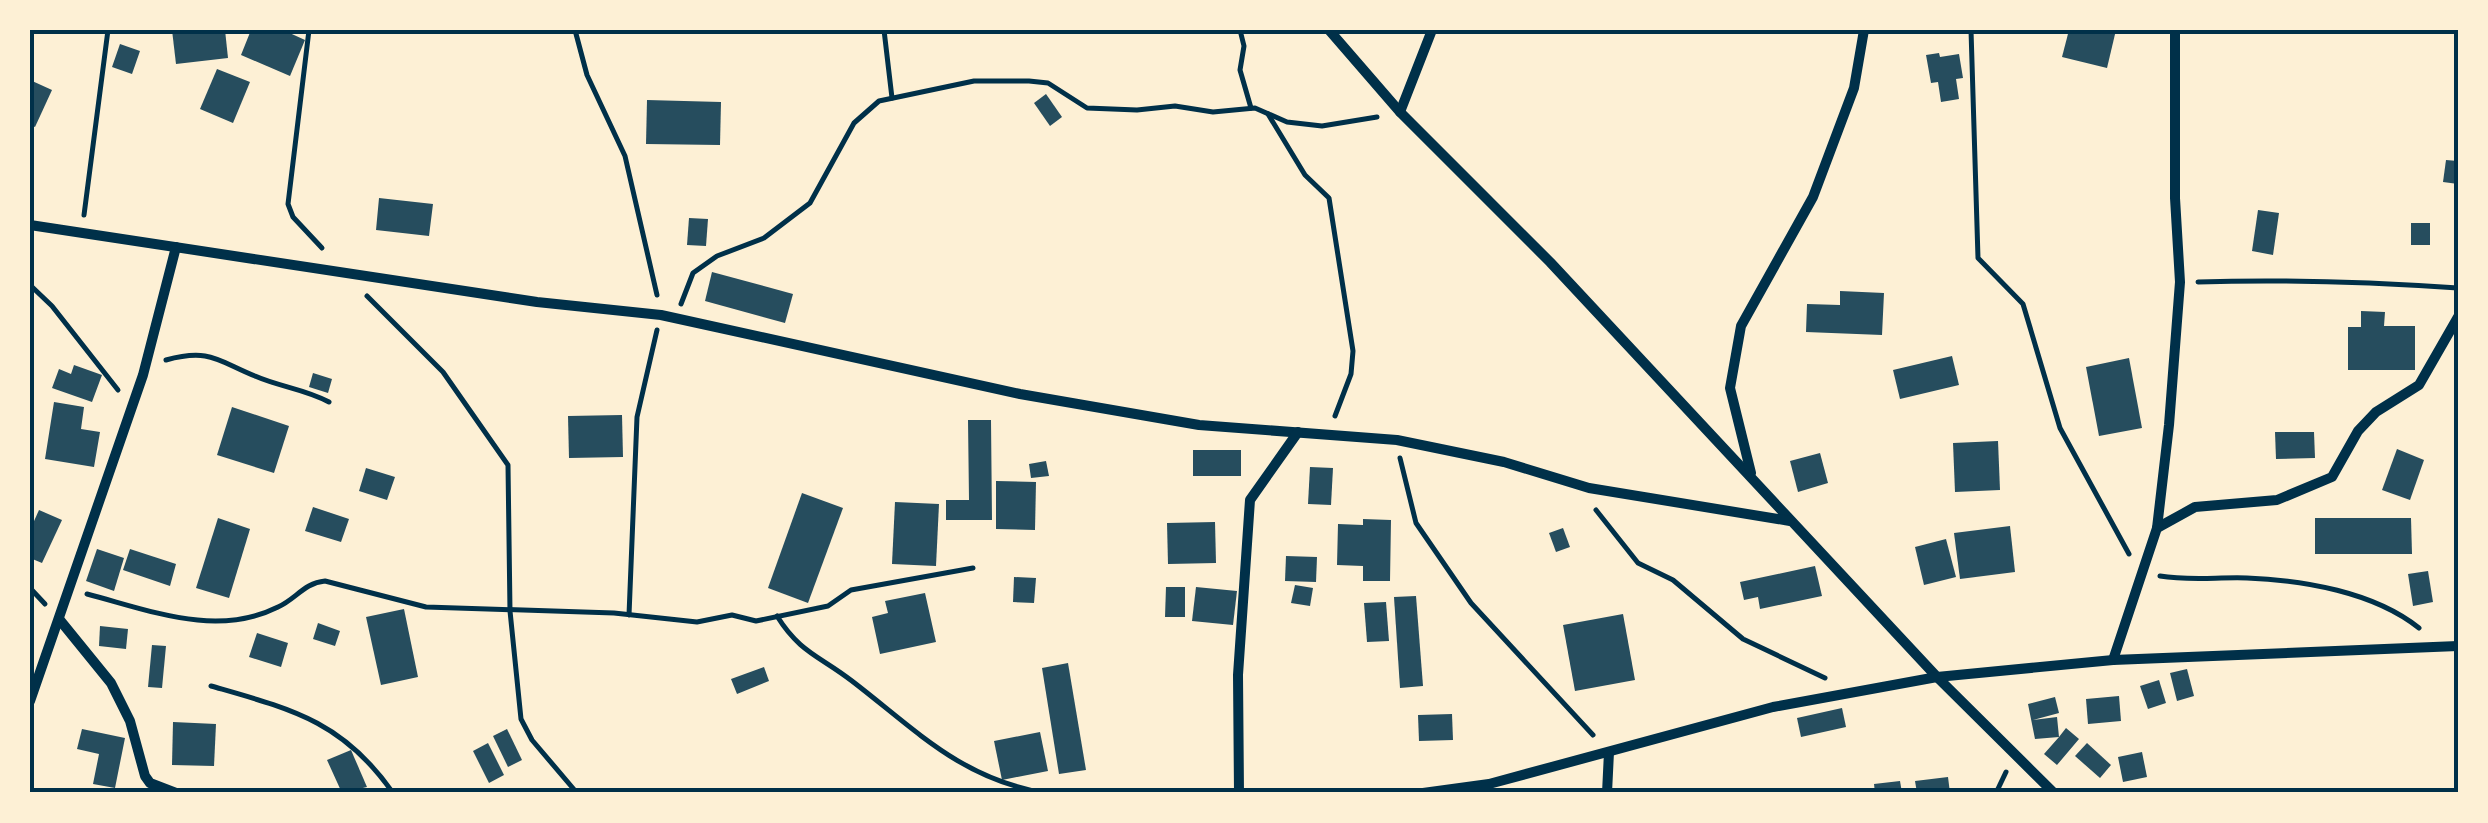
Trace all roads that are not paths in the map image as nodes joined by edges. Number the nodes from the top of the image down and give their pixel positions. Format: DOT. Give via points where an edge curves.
graph roads {
  1 [pos="1329,30"];
  2 [pos="1432,30"];
  3 [pos="1864,30"];
  4 [pos="2175,30"];
  5 [pos="1400,112"];
  6 [pos="30,224"];
  7 [pos="176,247"];
  8 [pos="2458,316"];
  9 [pos="1298,432"];
  10 [pos="1753,479"];
  11 [pos="1790,521"];
  12 [pos="2157,528"];
  13 [pos="59,620"];
  14 [pos="2458,646"];
  15 [pos="2112,660"];
  16 [pos="1937,677"];
  17 [pos="30,700"];
  18 [pos="1609,752"];
  19 [pos="176,793"];
  20 [pos="1239,793"];
  21 [pos="1423,793"];
  22 [pos="1607,793"];
  23 [pos="2054,793"];
  1 -- 5 [label="street"];
  2 -- 5 [label="street"];
  3 -- 10 [label="street" via="1854,88 1813,197 1741,326 1730,388"];
  4 -- 12 [label="street" via="2180,282"];
  5 -- 10 [label="street"];
  6 -- 7 [label="street"];
  7 -- 9 [label="street" via="661,315 1020,394 1199,424"];
  7 -- 13 [label="street" via="143,375"];
  8 -- 12 [label="street" via="2419,384 2376,412 2332,477 2277,500 2195,507"];
  9 -- 11 [label="street" via="1397,440 1588,488"];
  9 -- 20 [label="street" via="1250,500 1238,675"];
  10 -- 11 [label="street"];
  11 -- 16 [label="street"];
  12 -- 15 [label="street"];
  13 -- 17 [label="street"];
  13 -- 19 [label="street" via="111,683 150,783"];
  14 -- 15 [label="street"];
  15 -- 16 [label="street"];
  16 -- 18 [label="street" via="1850,690"];
  16 -- 23 [label="street"];
  18 -- 21 [label="street" via="1489,784"];
  18 -- 22 [label="street"];
}
